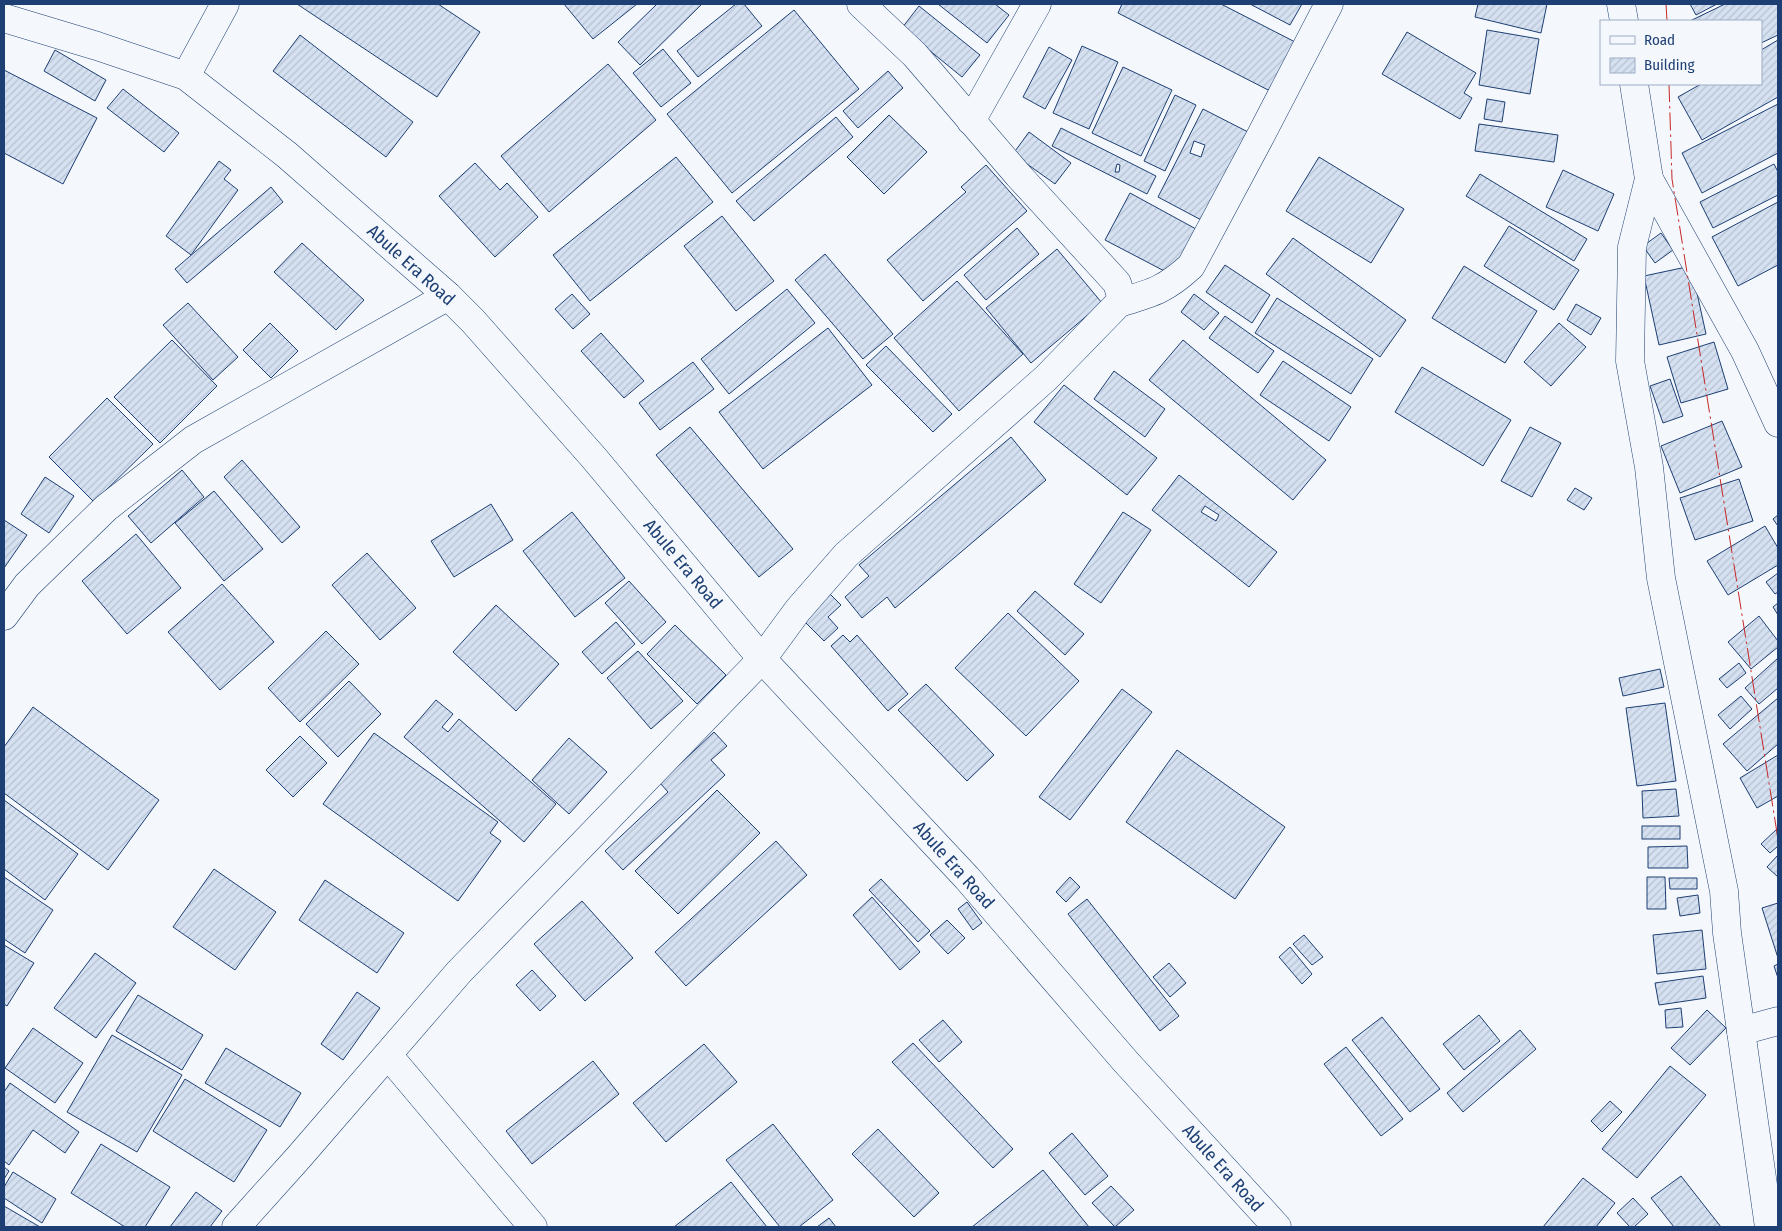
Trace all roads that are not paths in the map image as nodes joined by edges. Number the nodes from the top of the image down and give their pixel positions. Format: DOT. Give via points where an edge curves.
graph roads {
  1 [pos="225,4"];
  2 [pos="860,4"];
  3 [pos="1037,4"];
  4 [pos="1329,4"];
  5 [pos="1621,4"];
  6 [pos="4,18"];
  7 [pos="1624,20"];
  8 [pos="186,76"];
  9 [pos="1634,85"];
  10 [pos="971,121"];
  11 [pos="1649,179"];
  12 [pos="448,296"];
  13 [pos="1119,303"];
  14 [pos="1778,424"];
  15 [pos="4,616"];
  16 [pos="762,659"];
  17 [pos="1778,1021"];
  18 [pos="1741,1031"];
  19 [pos="388,1055"];
  20 [pos="236,1227"];
  21 [pos="533,1227"];
  22 [pos="1277,1227"];
  23 [pos="1769,1227"];
  1 -- 8 [label="street"];
  2 -- 10 [label="street" via="915,54"];
  3 -- 10 [label="street"];
  4 -- 13 [label="street" via="1191,266 1156,292"];
  5 -- 7 [label="street"];
  6 -- 8 [label="street, Abule Era Road"];
  8 -- 12 [label="street, Abule Era Road" via="287,155"];
  9 -- 11 [label="street"];
  10 -- 13 [label="street" via="1117,283 1122,296"];
  11 -- 14 [label="street" via="1746,351"];
  11 -- 18 [label="street" via="1632,247 1630,361 1649,467 1661,578 1724,891"];
  12 -- 15 [label="street" via="192,440 106,508 28,585"];
  12 -- 16 [label="street, Abule Era Road" via="594,458"];
  13 -- 16 [label="street" via="1046,378 846,555 798,610"];
  16 -- 19 [label="street" via="459,972"];
  16 -- 22 [label="street, Abule Era Road" via="967,878 1126,1062"];
  17 -- 18 [label="street"];
  18 -- 23 [label="street"];
  19 -- 20 [label="street"];
  19 -- 21 [label="street"];
}
